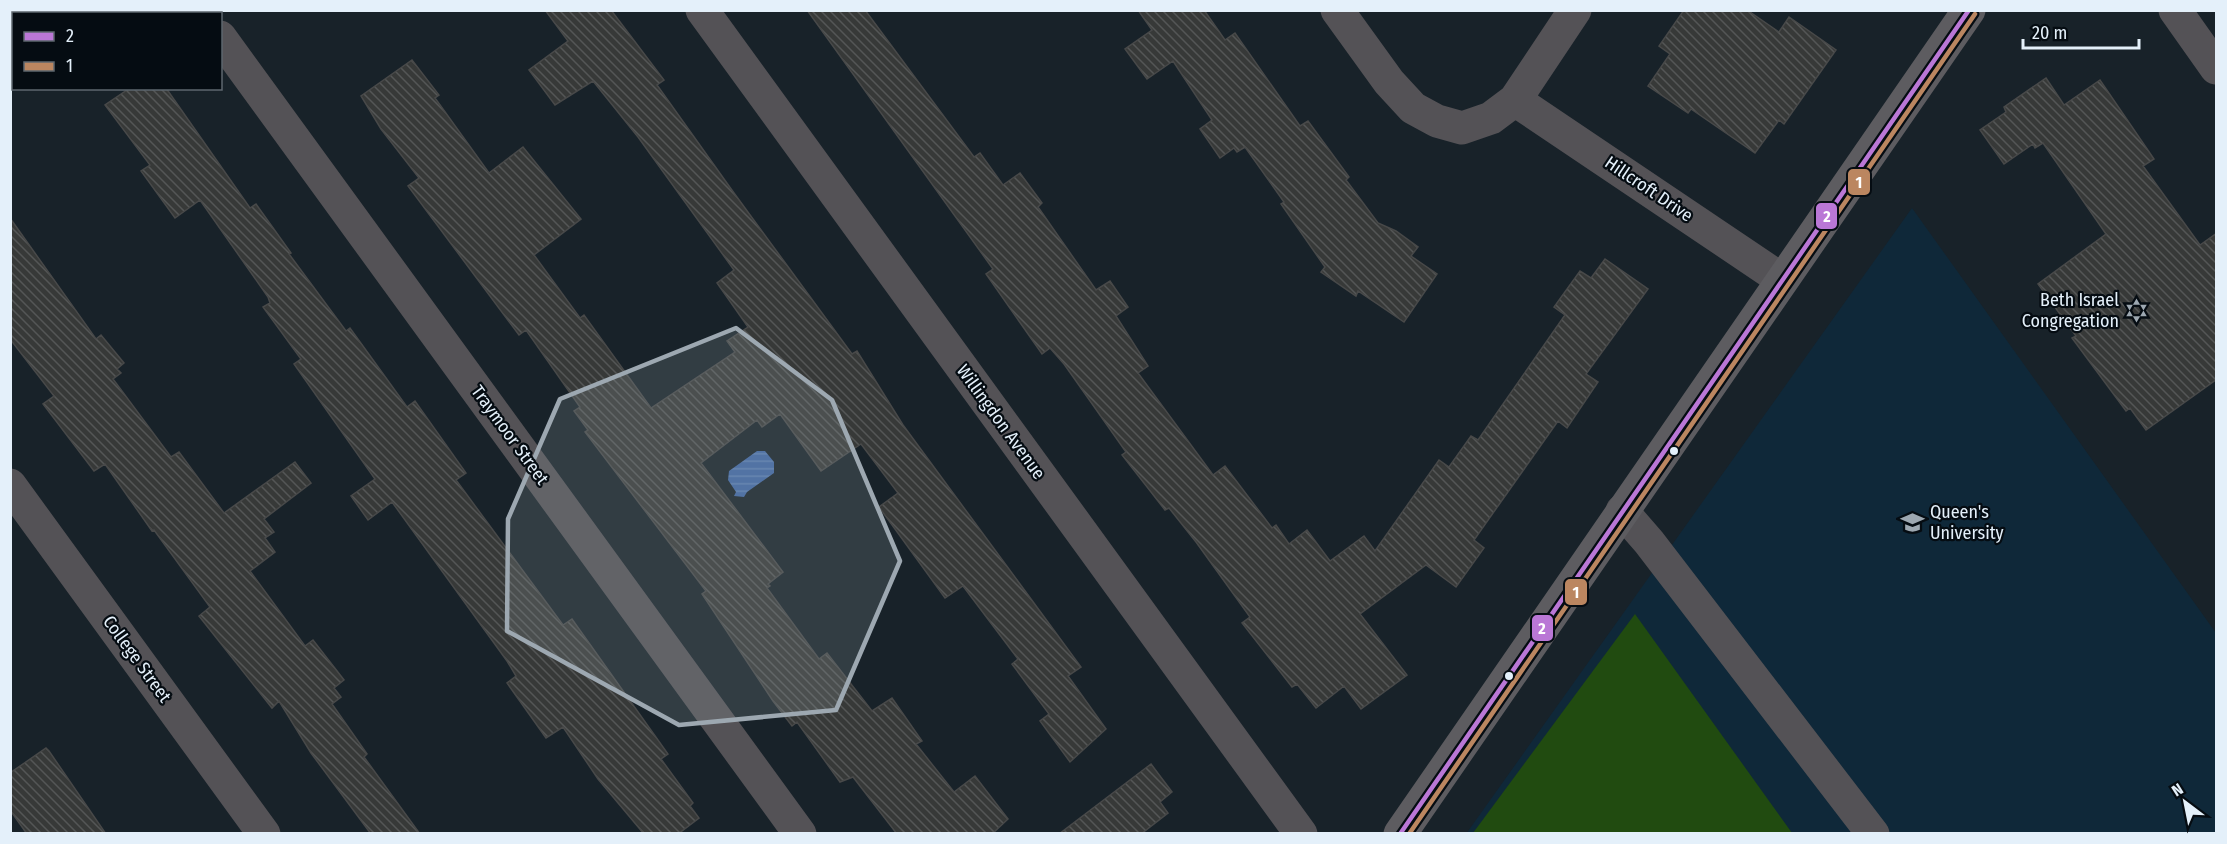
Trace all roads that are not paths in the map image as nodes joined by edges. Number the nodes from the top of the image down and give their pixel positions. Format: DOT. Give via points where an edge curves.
graph roads {
  1 [pos="702,10"];
  2 [pos="1337,10"];
  3 [pos="1575,10"];
  4 [pos="1969,10"];
  5 [pos="2175,10"];
  6 [pos="222,40"];
  7 [pos="2217,68"];
  8 [pos="1515,100"];
  9 [pos="1782,279"];
  10 [pos="10,485"];
  11 [pos="1622,511"];
  12 [pos="264,834"];
  13 [pos="800,834"];
  14 [pos="1301,834"];
  15 [pos="1400,834"];
  16 [pos="1873,834"];
  1 -- 14 [label="street, Willingdon Avenue"];
  2 -- 8 [label="street" via="1389,82 1413,108 1437,122 1462,128 1491,118"];
  3 -- 8 [label="street"];
  4 -- 9 [label="main road"];
  5 -- 7 [label="street"];
  6 -- 13 [label="street, Traymoor Street"];
  8 -- 9 [label="street, Hillcroft Drive"];
  9 -- 11 [label="main road"];
  10 -- 12 [label="street, College Street"];
  11 -- 15 [label="main road"];
  11 -- 16 [label="street" via="1657,551"];
}
